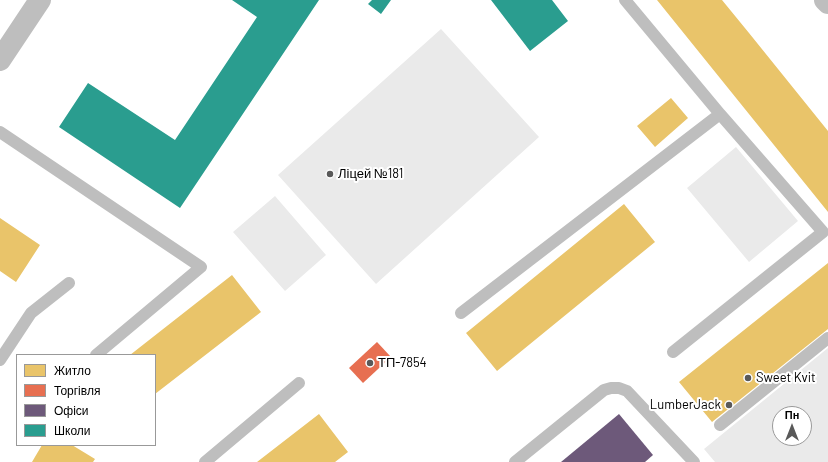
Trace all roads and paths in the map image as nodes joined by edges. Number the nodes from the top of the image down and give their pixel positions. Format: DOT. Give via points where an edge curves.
graph roads {
  1 [pos="40,0"];
  2 [pos="625,0"];
  3 [pos="825,0"];
  4 [pos="828,3"];
  5 [pos="0,60"];
  6 [pos="720,114"];
  7 [pos="0,132"];
  8 [pos="69,283"];
  9 [pos="460,313"];
  10 [pos="828,338"];
  11 [pos="673,352"];
  12 [pos="97,354"];
  13 [pos="0,360"];
  14 [pos="299,383"];
  15 [pos="720,425"];
  16 [pos="205,462"];
  17 [pos="515,462"];
  18 [pos="694,462"];
  1 -- 5 [label="street"];
  2 -- 6 [label="lane"];
  3 -- 4 [label="street"];
  6 -- 9 [label="lane"];
  6 -- 11 [label="lane" via="823,232"];
  7 -- 12 [label="lane" via="201,267"];
  8 -- 13 [label="lane" via="31,313"];
  10 -- 15 [label="lane"];
  14 -- 16 [label="lane"];
  17 -- 18 [label="lane" via="604,390 619,388 627,391"];
}
